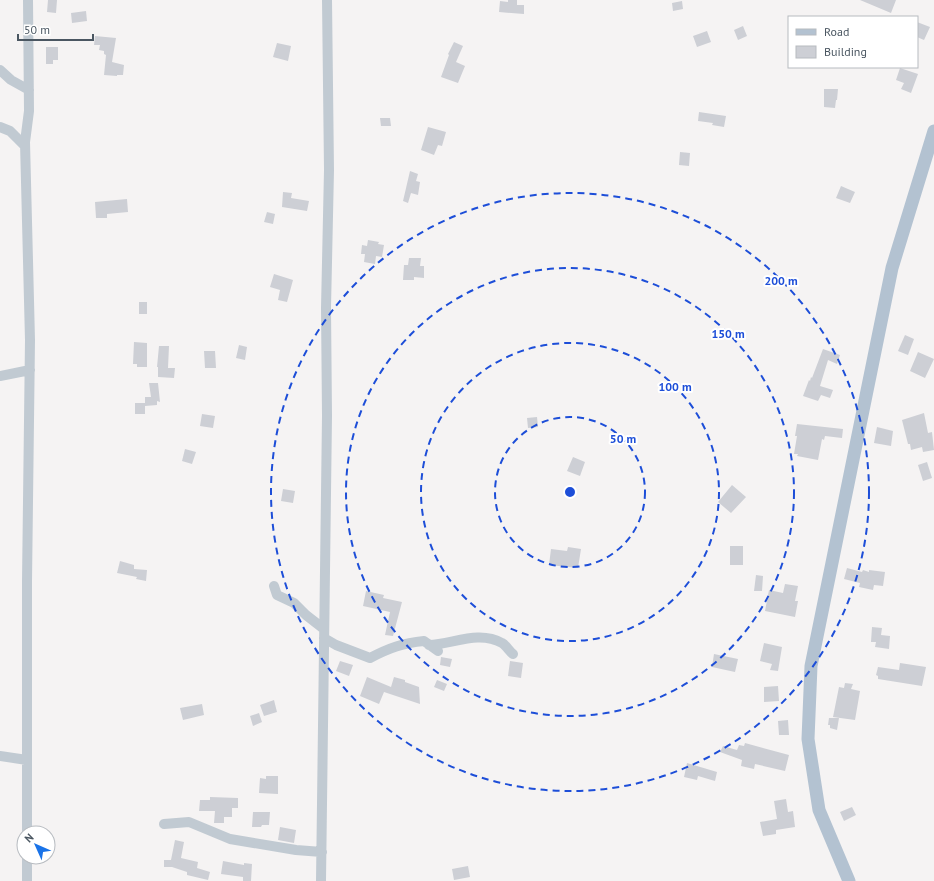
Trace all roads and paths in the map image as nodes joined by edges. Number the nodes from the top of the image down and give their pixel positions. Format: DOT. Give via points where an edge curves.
graph roads {
  1 [pos="28,0"];
  2 [pos="327,0"];
  3 [pos="0,70"];
  4 [pos="29,90"];
  5 [pos="0,128"];
  6 [pos="934,131"];
  7 [pos="25,146"];
  8 [pos="30,370"];
  9 [pos="0,376"];
  10 [pos="274,586"];
  11 [pos="324,633"];
  12 [pos="429,645"];
  13 [pos="438,651"];
  14 [pos="513,654"];
  15 [pos="0,756"];
  16 [pos="27,760"];
  17 [pos="164,824"];
  18 [pos="27,825"];
  19 [pos="322,852"];
  20 [pos="27,865"];
  21 [pos="27,881"];
  22 [pos="321,881"];
  23 [pos="849,881"];
  1 -- 4 [label="street"];
  2 -- 11 [label="street" via="329,170"];
  3 -- 4 [label="street"];
  4 -- 7 [label="street"];
  5 -- 7 [label="street" via="10,131"];
  6 -- 23 [label="main road" via="892,268 811,666 808,739 819,810"];
  7 -- 8 [label="street"];
  8 -- 9 [label="street"];
  8 -- 16 [label="street"];
  10 -- 11 [label="street" via="277,595 294,603"];
  11 -- 12 [label="street" via="336,645 370,658 388,648 410,642 424,640"];
  11 -- 19 [label="street"];
  12 -- 13 [label="street"];
  12 -- 14 [label="street" via="464,638 489,638 502,643"];
  15 -- 16 [label="street"];
  16 -- 18 [label="street"];
  17 -- 19 [label="street" via="189,822 230,839"];
  19 -- 22 [label="street"];
  20 -- 21 [label="street"];
}
